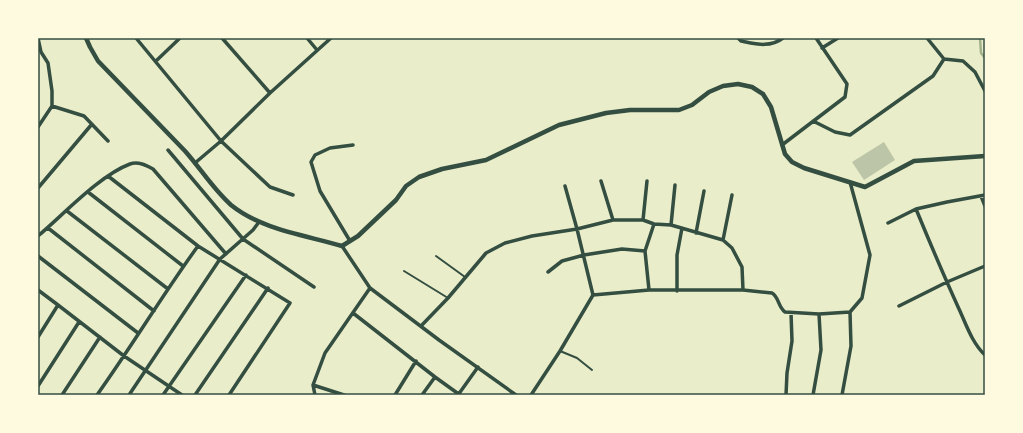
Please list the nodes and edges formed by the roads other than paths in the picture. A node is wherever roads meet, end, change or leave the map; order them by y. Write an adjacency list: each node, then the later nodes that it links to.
1 (38, 38): 15 (street)
2 (86, 38): 30 (street)
3 (136, 38): 17 (street)
4 (180, 38): 17 (street)
5 (222, 38): 19 (street)
6 (307, 38): 14 (street)
7 (331, 38): 14 (street)
8 (738, 38): 9 (street)
9 (783, 38)
10 (816, 38): 13 (street)
11 (838, 38): 13 (street)
12 (927, 38): 16 (street)
13 (822, 48): 21 (street)
14 (317, 50): 19 (street)
15 (39, 52): 20 (street)
16 (944, 59): 18 (street); 21 (street)
17 (156, 61): 25 (street)
18 (985, 91)
19 (270, 93): 25 (street)
20 (52, 106): 22 (street); 23 (street)
21 (813, 121): 27 (street)
22 (92, 124): 24 (street); 37 (street)
23 (38, 128)
24 (108, 141)
25 (222, 141): 30 (street); 40 (street)
26 (353, 145): 59 (street)
27 (782, 145): 34 (street); 59 (street)
28 (168, 150): 57 (street)
29 (985, 156): 34 (street)
30 (196, 163): 48 (street)
31 (108, 176): 39 (street); 60 (street); 63 (street)
32 (601, 180): 46 (street)
33 (647, 181): 47 (street)
34 (850, 182): 88 (street)
35 (675, 185): 51 (street)
36 (565, 186): 54 (street)
37 (38, 188)
38 (704, 191): 55 (street)
39 (88, 192): 45 (street); 68 (street)
40 (293, 195)
41 (732, 195): 58 (street)
42 (983, 196): 43 (street); 44 (street)
43 (985, 206)
44 (916, 209): 49 (street); 74 (street)
45 (67, 211): 52 (street); 78 (street)
46 (613, 220): 47 (street); 54 (street)
47 (643, 220): 50 (street)
48 (259, 222): 57 (street); 61 (street)
49 (888, 223)
50 (654, 224): 51 (street); 62 (street)
51 (671, 225): 53 (street)
52 (48, 228): 56 (street); 87 (street)
53 (682, 228): 55 (street); 82 (street)
54 (577, 229): 64 (street); 73 (street)
55 (696, 233): 58 (street)
56 (38, 236)
57 (243, 239): 63 (street); 75 (street)
58 (723, 240): 81 (street)
59 (350, 241): 61 (street)
60 (198, 246): 67 (street); 68 (street)
61 (342, 246): 77 (street)
62 (645, 251): 64 (street); 80 (street)
63 (226, 254): 67 (street)
64 (584, 255): 71 (street); 83 (street)
65 (38, 256): 94 (street)
66 (436, 256): 73 (lane)
67 (220, 259): 72 (street); 103 (street)
68 (183, 266): 78 (street)
69 (985, 266): 74 (street)
70 (404, 271): 84 (lane)
71 (548, 272)
72 (246, 275): 76 (street); 107 (street)
73 (465, 278): 84 (street)
74 (947, 282): 86 (street); 98 (street)
75 (314, 287)
76 (268, 288): 113 (street); 114 (street)
77 (370, 288): 89 (street); 93 (street)
78 (168, 289): 87 (street)
79 (38, 290): 85 (street)
80 (649, 290): 82 (street); 83 (street)
81 (743, 290): 82 (street); 90 (street)
82 (678, 291)
83 (593, 295): 97 (street)
84 (448, 298): 93 (street)
85 (58, 305): 92 (street); 95 (street)
86 (899, 306)
87 (154, 312): 94 (street)
88 (850, 312): 91 (street); 124 (street)
89 (353, 313): 100 (street); 105 (street)
90 (791, 313): 91 (street); 122 (street)
91 (819, 314): 123 (street)
92 (79, 322): 96 (street); 106 (street)
93 (421, 326): 101 (street)
94 (138, 333): 99 (street)
95 (38, 337)
96 (100, 337): 99 (street); 108 (street)
97 (560, 351): 102 (lane); 121 (street)
98 (985, 355)
99 (124, 356): 103 (street); 109 (street)
100 (416, 361): 104 (street); 117 (street)
101 (478, 367): 119 (street); 120 (street)
102 (592, 370)
103 (146, 372): 107 (street); 110 (street)
104 (434, 377): 118 (street); 119 (street)
105 (313, 385): 115 (street); 116 (street)
106 (38, 386)
107 (169, 386): 111 (street); 112 (street)
108 (62, 395)
109 (97, 395)
110 (129, 395)
111 (163, 395)
112 (182, 395)
113 (194, 395)
114 (229, 395)
115 (315, 395)
116 (344, 395)
117 (395, 395)
118 (422, 395)
119 (459, 395)
120 (516, 395)
121 (531, 395)
122 (786, 395)
123 (813, 395)
124 (842, 395)

